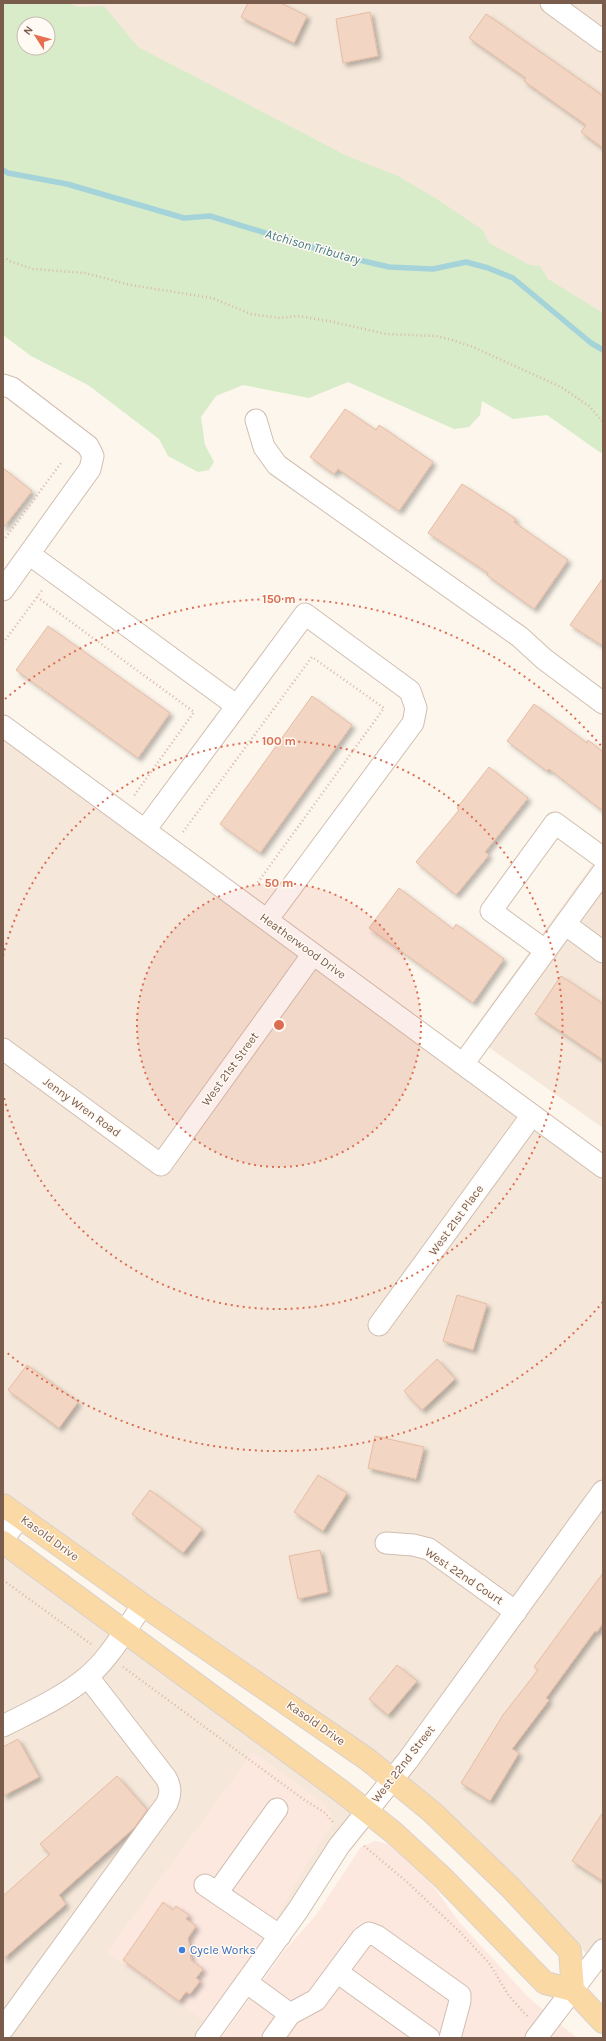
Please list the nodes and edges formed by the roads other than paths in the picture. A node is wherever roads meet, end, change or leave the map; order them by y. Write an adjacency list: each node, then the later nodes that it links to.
1 (551, 3): 2 (street)
2 (603, 41)
3 (3, 385): 5 (street)
4 (256, 420): 7 (street)
5 (29, 554): 6 (street); 8 (street)
6 (3, 590)
7 (603, 702)
8 (237, 706): 10 (street); 13 (street)
9 (3, 726): 10 (street, Heatherwood Drive)
10 (145, 830): 13 (street, Heatherwood Drive)
11 (603, 858): 15 (street)
12 (603, 872): 14 (street)
13 (267, 920): 17 (street, Heatherwood Drive)
14 (565, 924): 15 (street); 16 (street)
15 (546, 951): 19 (street)
16 (603, 952)
17 (313, 954): 19 (street, Heatherwood Drive); 21 (street, West 21st Street)
18 (3, 1049): 21 (street, Jenny Wren Road)
19 (464, 1064): 20 (street, Heatherwood Drive)
20 (532, 1115): 22 (street, Heatherwood Drive); 23 (street, West 21st Place)
21 (160, 1165)
22 (603, 1166)
23 (379, 1326)
24 (603, 1491): 29 (street, West 22nd Street)
25 (11, 1511): 26 (street); 28 (main road, Kasold Drive)
26 (3, 1541): 30 (main road)
27 (386, 1543): 29 (street, West 22nd Court)
28 (143, 1605): 30 (street); 33 (main road, Kasold Drive)
29 (516, 1612): 33 (street, West 22nd Street)
30 (123, 1632): 31 (street); 35 (main road)
31 (88, 1677): 32 (street); 43 (street)
32 (3, 1726)
33 (393, 1780): 35 (street, West 22nd Street); 40 (main road, Kasold Drive)
34 (277, 1809): 36 (street)
35 (366, 1812): 36 (street, West 22nd Street); 40 (main road)
36 (280, 1936): 39 (street, West 22nd Street)
37 (603, 1950): 40 (street)
38 (337, 1972): 41 (street); 46 (street); 47 (street)
39 (246, 1982): 41 (street); 44 (street, West 22nd Street)
40 (573, 1990): 42 (main road); 48 (street)
41 (290, 2014): 45 (street)
42 (603, 2022)
43 (3, 2029)
44 (206, 2038)
45 (273, 2038)
46 (429, 2038)
47 (450, 2038)
48 (536, 2038)

